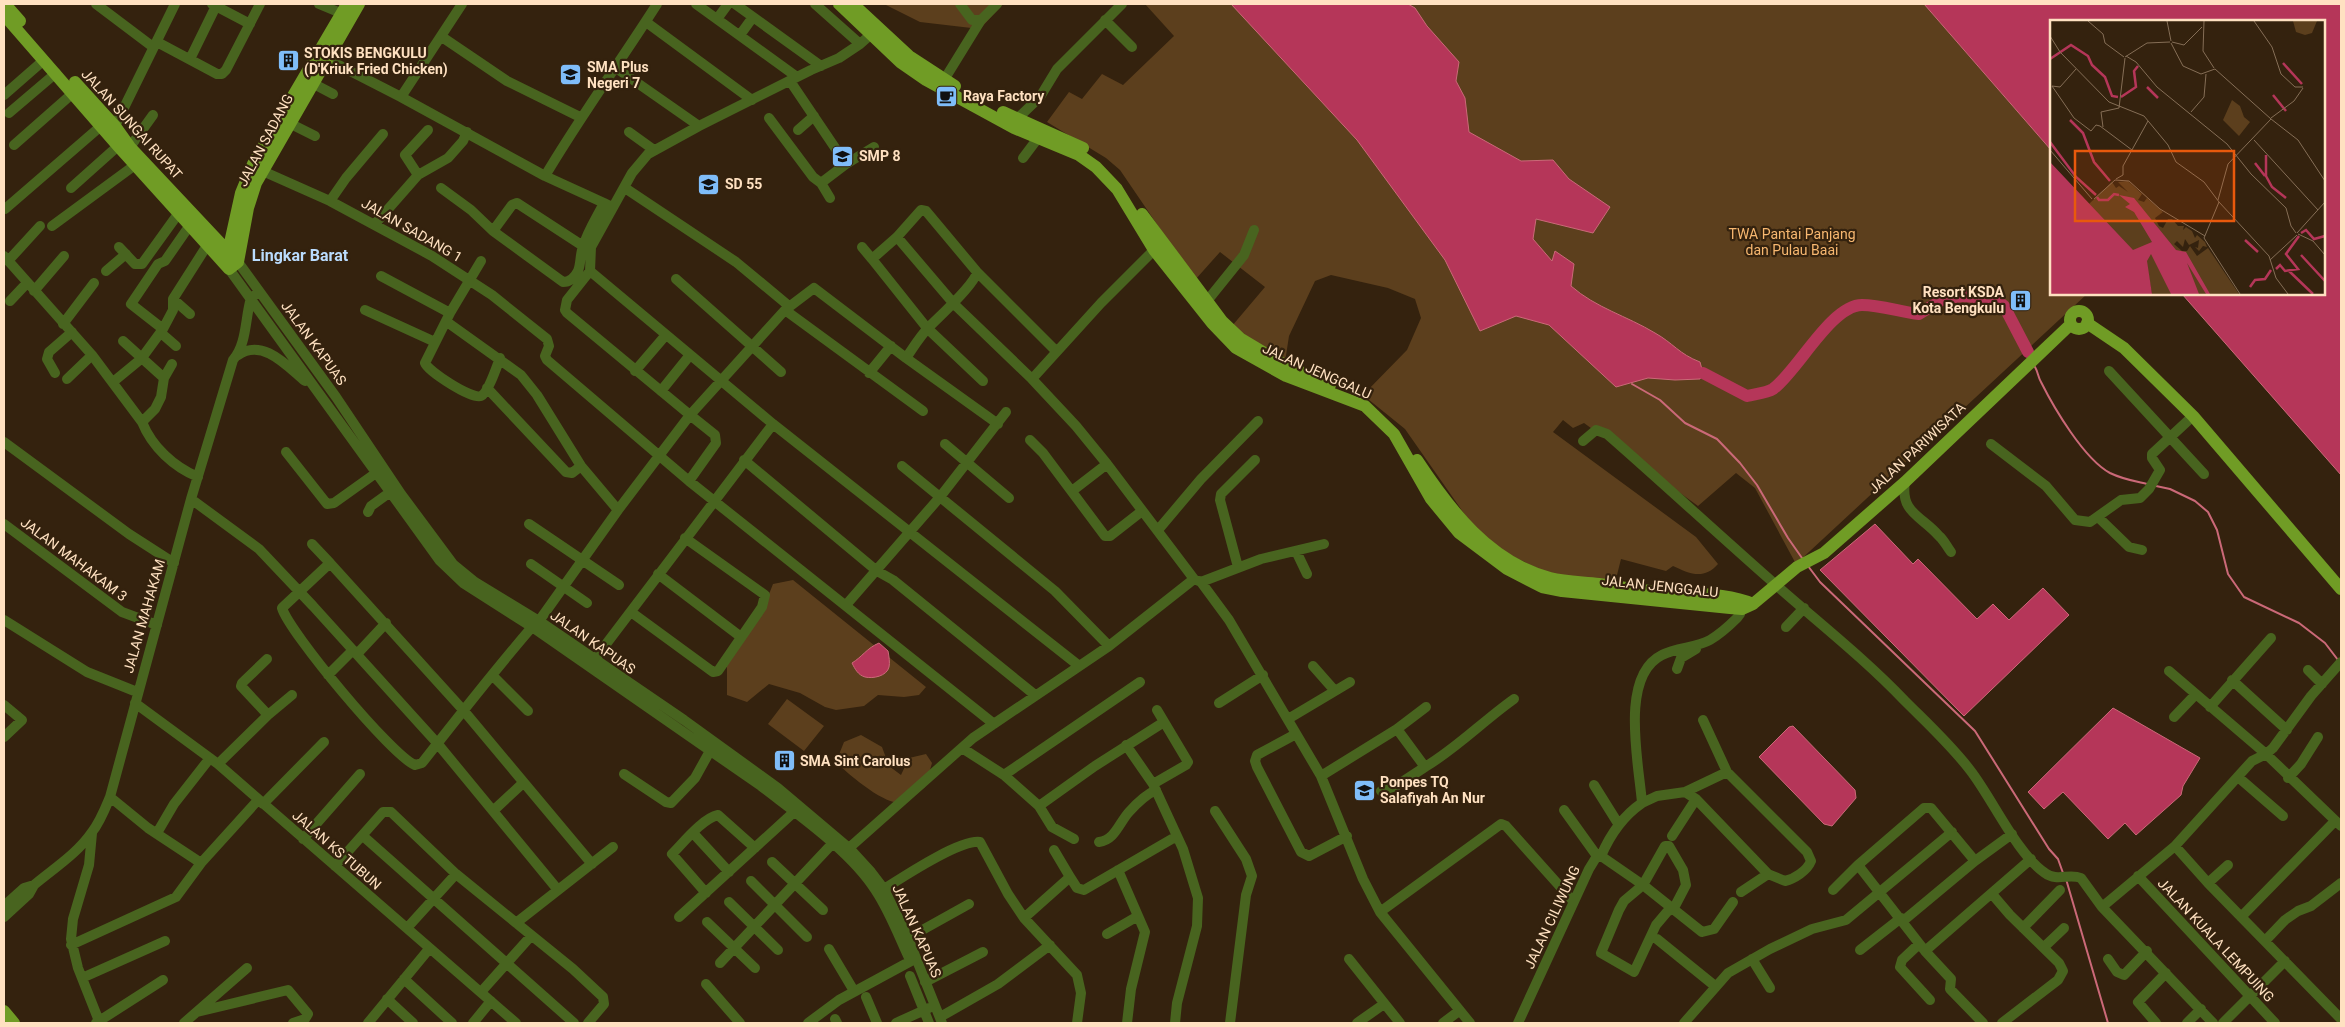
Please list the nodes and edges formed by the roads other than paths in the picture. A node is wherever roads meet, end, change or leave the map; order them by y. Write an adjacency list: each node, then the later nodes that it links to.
1 (96, 4): 28 (street)
2 (175, 4): 28 (street)
3 (215, 4): 24 (street); 32 (street)
4 (260, 4): 24 (street)
5 (319, 4): 17 (street)
6 (359, 4): 31 (main road, JALAN SADANG)
7 (462, 4): 27 (street)
8 (657, 4): 23 (street)
9 (696, 4): 20 (street)
10 (735, 4): 19 (street); 20 (street)
11 (815, 4): 29 (street)
12 (839, 4): 25 (main road, JALAN JENGGALU)
13 (853, 4): 25 (main road, JALAN JENGGALU)
14 (960, 4): 21 (street)
15 (997, 4): 21 (street)
16 (1122, 4): 22 (street)
17 (345, 9): 31 (main road)
18 (5, 10): 33 (main road, JALAN SUNGAI RUPAT); 53 (main road, JALAN SUNGAI RUPAT)
19 (753, 17): 26 (street); 34 (street)
20 (717, 19): 26 (street)
21 (981, 20): 38 (street)
22 (1104, 20): 30 (street); 50 (street)
23 (646, 22): 35 (street); 44 (street)
24 (250, 24): 32 (street)
25 (874, 32): 29 (street); 38 (main road, JALAN JENGGALU); 60 (main road, JALAN JENGGALU)
26 (740, 35): 37 (street)
27 (442, 37): 43 (street); 48 (street)
28 (155, 44): 32 (street); 53 (street)
29 (860, 44): 34 (street)
30 (1132, 47)
31 (322, 57): 39 (main road, JALAN SADANG); 43 (street); 68 (main road)
32 (190, 59)
33 (44, 60): 36 (main road, JALAN SUNGAI RUPAT); 42 (street)
34 (821, 66): 37 (street)
35 (616, 68): 48 (street); 52 (street)
36 (56, 73): 40 (main road, JALAN SUNGAI RUPAT); 45 (street)
37 (794, 79): 44 (street); 47 (street)
38 (944, 80): 50 (main road, JALAN JENGGALU)
39 (312, 83): 41 (street); 51 (main road, JALAN SADANG)
40 (73, 93): 53 (main road, JALAN SUNGAI RUPAT); 61 (street)
41 (333, 94)
42 (4, 95)
43 (402, 97): 56 (street)
44 (752, 100): 52 (street)
45 (9, 113)
46 (153, 115): 62 (street)
47 (814, 116): 55 (street); 66 (street)
48 (580, 117): 70 (street)
49 (769, 118): 71 (street)
50 (1017, 119): 77 (main road, JALAN JENGGALU)
51 (290, 124): 59 (street); 68 (main road, JALAN SADANG)
52 (699, 126): 64 (street)
53 (108, 128): 62 (main road, JALAN SUNGAI RUPAT); 79 (street)
54 (428, 130): 69 (street)
55 (798, 130)
56 (467, 132): 69 (street); 70 (street)
57 (629, 132): 64 (street)
58 (383, 134): 76 (street)
59 (315, 136)
60 (1038, 138): 65 (street); 77 (main road, JALAN JENGGALU)
61 (14, 145)
62 (124, 147): 67 (main road, JALAN SUNGAI RUPAT); 72 (street); 92 (main road, JALAN SUNGAI RUPAT)
63 (874, 147): 66 (street)
64 (654, 150): 74 (street)
65 (1023, 158)
66 (846, 164): 71 (street)
67 (135, 165): 80 (main road, JALAN SUNGAI RUPAT); 84 (street)
68 (258, 169): 76 (street, JALAN SADANG 1); 92 (main road); 97 (main road, JALAN SADANG)
69 (418, 175): 81 (street)
70 (545, 176): 78 (street)
71 (821, 183): 75 (street)
72 (71, 188)
73 (442, 188): 86 (street)
74 (626, 188): 78 (street); 111 (street)
75 (830, 198)
76 (330, 201): 81 (street, JALAN SADANG 1)
77 (1131, 204): 91 (main road, JALAN JENGGALU); 109 (main road, JALAN JENGGALU)
78 (609, 206): 89 (street); 99 (street)
79 (4, 209)
80 (178, 214): 82 (main road, JALAN SUNGAI RUPAT); 98 (street)
81 (375, 224): 102 (street, JALAN SADANG 1)
82 (190, 225): 88 (main road, JALAN SUNGAI RUPAT); 117 (street)
83 (40, 226): 94 (street)
84 (52, 226)
85 (1254, 230): 109 (street)
86 (493, 231): 89 (street); 89 (street)
87 (897, 237): 95 (street); 100 (street); 110 (street)
88 (208, 244): 92 (main road, JALAN SUNGAI RUPAT); 107 (street)
89 (583, 246)
90 (862, 247): 95 (street)
91 (1154, 250): 125 (street); 147 (main road, JALAN JENGGALU)
92 (224, 255): 97 (main road, JALAN SUNGAI RUPAT)
93 (64, 256): 105 (street)
94 (6, 258): 105 (street)
95 (872, 259): 116 (street)
96 (481, 260): 102 (street)
97 (234, 266): 106 (street, JALAN KAPUAS)
98 (106, 271)
99 (590, 271): 119 (street); 133 (street)
100 (977, 272): 110 (street); 125 (street)
101 (381, 276): 114 (street)
102 (469, 279): 114 (street, JALAN SADANG 1); 164 (street)
103 (676, 279): 123 (street)
104 (94, 283): 115 (street)
105 (30, 287): 108 (street); 115 (street)
106 (255, 295): 128 (street, JALAN MAHAKAM); 145 (street, JALAN KAPUAS); 157 (street, JALAN KAPUAS)
107 (174, 298): 113 (street); 117 (street)
108 (10, 301)
109 (1207, 301): 147 (main road, JALAN JENGGALU)
110 (954, 304): 116 (street); 143 (street)
111 (787, 308): 123 (street); 124 (street); 137 (street)
112 (365, 310): 121 (street)
113 (190, 314)
114 (449, 317): 121 (street, JALAN SADANG 1); 129 (street)
115 (63, 324): 118 (street)
116 (928, 328): 130 (street); 141 (street)
117 (162, 331): 122 (street); 131 (street)
118 (72, 332): 126 (street); 135 (street)
119 (666, 336): 127 (street); 133 (street)
120 (123, 341): 131 (street)
121 (435, 342): 144 (street, JALAN SADANG 1)
122 (176, 346)
123 (751, 346): 136 (street); 140 (street)
124 (891, 346): 130 (street); 137 (street)
125 (1056, 351): 143 (street)
126 (92, 355): 139 (street); 142 (street)
127 (690, 355): 140 (street); 146 (street)
128 (235, 357): 145 (street); 173 (street, JALAN MAHAKAM)
129 (500, 358): 144 (street); 169 (street)
130 (906, 358): 155 (street)
131 (141, 359): 138 (street); 142 (street)
132 (172, 364): 138 (street)
133 (636, 371): 146 (street)
134 (2109, 371): 156 (street)
135 (55, 372)
136 (781, 372)
137 (869, 373): 148 (street)
138 (164, 378): 152 (street)
139 (67, 379)
140 (721, 380): 150 (street); 154 (street)
141 (983, 380)
142 (113, 382): 152 (street)
143 (1034, 383): 168 (street)
144 (487, 388): 169 (street)
145 (316, 389): 157 (street, JALAN KAPUAS)
146 (660, 391): 150 (street)
147 (1366, 405): 211 (main road, JALAN JENGGALU)
148 (923, 411)
149 (1006, 412): 155 (street)
150 (690, 415): 164 (street); 174 (street)
151 (2192, 416): 156 (street); 175 (main road, JALAN PARIWISATA); 208 (main road, JALAN PARIWISATA)
152 (142, 422): 173 (street)
153 (1258, 422): 188 (street)
154 (773, 424): 165 (street); 189 (street)
155 (998, 424): 167 (street)
156 (2170, 437): 172 (street); 185 (street)
157 (359, 440): 171 (street, JALAN KAPUAS); 217 (street, JALAN KAPUAS)
158 (1030, 440): 176 (street)
159 (1583, 441): 207 (street)
160 (4, 442): 197 (street)
161 (945, 444): 167 (street)
162 (1991, 444): 185 (street)
163 (286, 452): 171 (street)
164 (658, 456): 174 (street); 182 (street)
165 (744, 460): 181 (street); 201 (street)
166 (1256, 460): 200 (street)
167 (968, 463): 178 (street); 179 (street)
168 (1107, 464): 176 (street); 183 (street)
169 (581, 466): 182 (street)
170 (902, 466): 178 (street)
171 (376, 472): 177 (street, JALAN KAPUAS)
172 (2204, 474)
173 (198, 477): 180 (street, JALAN MAHAKAM)
174 (689, 481): 181 (street)
175 (1905, 482): 195 (street); 207 (main road, JALAN PARIWISATA)
176 (1072, 491): 183 (street)
177 (389, 493): 184 (street); 217 (street, JALAN KAPUAS)
178 (940, 497): 189 (street); 223 (street)
179 (1009, 498)
180 (191, 500): 197 (street, JALAN MAHAKAM); 209 (street)
181 (714, 501): 190 (street); 212 (street)
182 (618, 510): 196 (street)
183 (1142, 511): 188 (street)
184 (368, 512)
185 (2099, 518): 193 (street)
186 (4, 524): 218 (street, JALAN MAHAKAM 3)
187 (529, 524): 196 (street)
188 (1158, 530): 204 (street)
189 (909, 533): 201 (street); 227 (street)
190 (685, 538): 202 (street); 220 (street)
191 (312, 544): 198 (street)
192 (1324, 544): 194 (street)
193 (2142, 550)
194 (1296, 551): 200 (street); 203 (street)
195 (1951, 552)
196 (583, 561): 205 (street); 206 (street)
197 (174, 563): 218 (street, JALAN MAHAKAM)
198 (330, 563): 209 (street); 216 (street)
199 (531, 564): 206 (street)
200 (1238, 567): 204 (street)
201 (877, 571): 212 (street); 243 (street)
202 (658, 574): 214 (street); 220 (street)
203 (1308, 574)
204 (1198, 581): 223 (street); 235 (street)
205 (619, 585)
206 (565, 586): 210 (street); 217 (street)
207 (1777, 586): 211 (main road); 213 (street)
208 (2341, 589)
209 (299, 592): 224 (street); 233 (street)
210 (587, 603)
211 (1746, 604): 222 (street)
212 (846, 605): 259 (street)
213 (1804, 608): 219 (street); 301 (street)
214 (631, 612): 220 (street); 226 (street)
215 (4, 620): 244 (street, JALAN KS TUBUN)
216 (386, 623): 224 (street); 251 (street)
217 (536, 624): 226 (street, JALAN KAPUAS); 234 (street); 257 (street, JALAN KAPUAS)
218 (157, 625): 244 (street, JALAN MAHAKAM)
219 (1786, 627)
220 (741, 637)
221 (2271, 638): 236 (street)
222 (1709, 640): 230 (street); 288 (street)
223 (1109, 646): 227 (street)
224 (355, 652): 233 (street); 266 (street)
225 (267, 659): 253 (street)
226 (594, 660): 257 (street, JALAN KAPUAS)
227 (1078, 665): 243 (street)
228 (1313, 666): 240 (street)
229 (2338, 666): 239 (street)
230 (1677, 669)
231 (2308, 670): 239 (street)
232 (2169, 671): 241 (street)
233 (328, 675): 266 (street)
234 (492, 675): 251 (street); 252 (street)
235 (1263, 675): 246 (street); 255 (street)
236 (2232, 680): 249 (street); 261 (street)
237 (1140, 682): 276 (street)
238 (1350, 682): 240 (street)
239 (2322, 684): 261 (street)
240 (1335, 691): 255 (street)
241 (2196, 694): 249 (street); 254 (street)
242 (292, 695): 253 (street)
243 (1035, 695): 259 (street)
244 (136, 698): 271 (street, JALAN KS TUBUN); 285 (street, JALAN MAHAKAM)
245 (1514, 699): 272 (street)
246 (1219, 703)
247 (4, 705): 263 (street)
248 (1426, 706): 260 (street)
249 (2210, 707): 270 (street)
250 (1158, 710): 258 (street)
251 (464, 711): 266 (street); 280 (street)
252 (528, 711)
253 (268, 716): 271 (street)
254 (2174, 717)
255 (1288, 719): 262 (street)
256 (1703, 720): 273 (street)
257 (676, 721): 269 (street, JALAN KAPUAS); 313 (street, JALAN KAPUAS)
258 (1164, 722): 267 (street); 282 (street)
259 (994, 724): 268 (street)
260 (1397, 729): 272 (street); 277 (street)
261 (2287, 730): 270 (street)
262 (1296, 734): 277 (street); 304 (street)
263 (4, 737)
264 (2318, 737): 279 (street)
265 (324, 742): 287 (street)
266 (437, 743): 290 (street)
267 (1126, 745): 282 (street); 289 (street)
268 (962, 748): 276 (street); 313 (street)
269 (710, 751): 275 (street); 293 (street, JALAN KAPUAS)
270 (2266, 754): 278 (street); 279 (street)
271 (214, 761): 287 (street, JALAN KS TUBUN); 300 (street)
272 (1425, 767): 283 (street)
273 (1727, 772): 284 (street); 327 (street)
274 (360, 774): 306 (street)
275 (624, 774)
276 (1004, 776): 289 (street)
277 (1321, 776): 304 (street)
278 (2238, 777): 294 (street); 310 (street)
279 (2288, 778): 295 (street)
280 (523, 783): 290 (street); 320 (street)
281 (1594, 785): 296 (street)
282 (1154, 787): 303 (street); 308 (street)
283 (1380, 791)
284 (1685, 792): 286 (street); 288 (street)
285 (110, 797): 298 (street, JALAN MAHAKAM); 300 (street)
286 (1696, 799): 305 (street); 327 (street)
287 (260, 802): 306 (street, JALAN KS TUBUN); 319 (street)
288 (1642, 802): 296 (street, JALAN CILIWUNG)
289 (1039, 806): 307 (street)
290 (494, 810): 337 (street)
291 (1564, 810): 315 (street)
292 (1215, 811): 438 (street)
293 (794, 812): 309 (street, JALAN KAPUAS); 312 (street)
294 (2283, 816)
295 (2338, 824): 358 (street)
296 (1619, 825): 315 (street, JALAN CILIWUNG)
297 (1952, 832): 317 (street); 322 (street); 342 (street)
298 (92, 833): 335 (street, JALAN MAHAKAM); 374 (street)
299 (693, 833): 312 (street); 325 (street); 341 (street)
300 (157, 834): 319 (street)
301 (2012, 834): 316 (street); 317 (street)
302 (363, 836): 321 (street); 326 (street); 344 (street)
303 (1177, 836): 324 (street); 437 (street)
304 (1347, 836): 354 (street)
305 (1672, 836)
306 (303, 839): 321 (street, JALAN KS TUBUN)
307 (1074, 839)
308 (1099, 842)
309 (832, 844): 333 (street); 388 (street, JALAN KAPUAS)
310 (2175, 846): 328 (street); 332 (street)
311 (613, 847): 320 (street)
312 (755, 848): 325 (street)
313 (849, 848): 336 (street, JALAN KAPUAS)
314 (1054, 850): 329 (street)
315 (1599, 856): 334 (street); 345 (street, JALAN CILIWUNG)
316 (2031, 859): 343 (street); 351 (street)
317 (1975, 861): 360 (street)
318 (772, 862): 333 (street)
319 (201, 863): 374 (street)
320 (592, 864): 337 (street)
321 (335, 866): 364 (street, JALAN KS TUBUN)
322 (1858, 866): 338 (street); 342 (street)
323 (2228, 866): 332 (street)
324 (1118, 870): 329 (street); 356 (street)
325 (728, 872): 341 (street)
326 (456, 874): 344 (street); 362 (street)
327 (1768, 874): 340 (street)
328 (2138, 876): 351 (street); 405 (street, JALAN KUALA LEMPUING)
329 (1070, 877): 359 (street)
330 (751, 881): 349 (street)
331 (2341, 882): 373 (street)
332 (2208, 883): 358 (street)
333 (795, 885): 349 (street); 353 (street)
334 (1643, 885): 352 (street); 352 (street); 352 (street)
335 (34, 886): 350 (street); 357 (street, JALAN MAHAKAM)
336 (884, 889): 359 (street); 370 (street, JALAN KAPUAS)
337 (558, 890): 362 (street)
338 (1833, 890)
339 (2060, 890): 365 (street)
340 (1741, 892)
341 (706, 893): 355 (street)
342 (1881, 893): 360 (street); 386 (street)
343 (1992, 894): 365 (street); 377 (street)
344 (435, 899): 364 (street); 391 (street)
345 (1573, 901): 354 (street); 443 (street, JALAN CILIWUNG)
346 (729, 902): 363 (street)
347 (1732, 902): 352 (street)
348 (969, 904): 370 (street)
349 (775, 905): 363 (street); 369 (street)
350 (4, 906)
351 (2102, 907): 383 (street)
352 (1674, 908)
353 (823, 910)
354 (1380, 912): 414 (street)
355 (679, 916)
356 (1138, 916): 367 (street); 436 (street)
357 (4, 917)
358 (2241, 917): 373 (street)
359 (1024, 918): 375 (street)
360 (1902, 919): 377 (street); 382 (street)
361 (707, 922): 379 (street)
362 (516, 923): 368 (street)
363 (754, 927): 379 (street); 381 (street)
364 (407, 928): 378 (street, JALAN KS TUBUN)
365 (2023, 928): 376 (street)
366 (2064, 928): 376 (street)
367 (1107, 934)
368 (531, 936): 391 (street); 429 (street)
369 (807, 937)
370 (908, 938): 399 (street, JALAN KAPUAS)
371 (1657, 939): 401 (street)
372 (165, 941): 396 (street)
373 (2265, 941): 389 (street)
374 (71, 945): 396 (street)
375 (1050, 945): 417 (street); 435 (street)
376 (2044, 947): 445 (street)
377 (1922, 948): 408 (street); 444 (street)
378 (429, 949): 397 (street); 404 (street, JALAN KS TUBUN)
379 (734, 949): 390 (street); 393 (street)
380 (829, 949): 403 (street)
381 (778, 950)
382 (1860, 950)
383 (2147, 951): 387 (street); 394 (street)
384 (982, 952): 399 (street)
385 (1349, 959): 410 (street)
386 (1752, 959): 401 (street); 402 (street)
387 (2108, 959)
388 (911, 961): 403 (street); 411 (street, JALAN KAPUAS)
389 (2285, 961): 405 (street); 416 (street)
390 (720, 963)
391 (506, 965): 404 (street); 428 (street)
392 (247, 968): 415 (street)
393 (755, 968)
394 (2166, 973): 412 (street); 446 (street)
395 (910, 976): 411 (street)
396 (82, 978): 418 (street)
397 (404, 979): 407 (street); 425 (street)
398 (163, 980): 418 (street)
399 (926, 982): 417 (street, JALAN KAPUAS)
400 (706, 984): 430 (street)
401 (1715, 986): 420 (street)
402 (1770, 988)
403 (854, 991): 431 (street)
404 (481, 992): 409 (street, JALAN KS TUBUN)
405 (2249, 996): 449 (street); 450 (street, JALAN KUALA LEMPUING)
406 (866, 997): 432 (street)
407 (387, 1000): 419 (street); 424 (street)
408 (1930, 1000)
409 (491, 1001): 426 (street); 427 (street, JALAN KS TUBUN)
410 (1384, 1004): 439 (street); 440 (street)
411 (927, 1009): 417 (street, JALAN KAPUAS); 433 (street); 434 (street)
412 (2201, 1009): 447 (street); 448 (street)
413 (4, 1011): 421 (main road)
414 (1459, 1011): 441 (street); 442 (street)
415 (197, 1012): 422 (street); 423 (street)
416 (2341, 1019)
417 (939, 1021)
418 (98, 1022)
419 (371, 1022)
420 (1688, 1022)
421 (14, 1023)
422 (184, 1023)
423 (293, 1023)
424 (413, 1023)
425 (452, 1023)
426 (473, 1023)
427 (516, 1023)
428 (574, 1023)
429 (588, 1023)
430 (740, 1023)
431 (808, 1023)
432 (878, 1023)
433 (896, 1023)
434 (929, 1023)
435 (1077, 1023)
436 (1127, 1023)
437 (1175, 1023)
438 (1230, 1023)
439 (1357, 1023)
440 (1400, 1023)
441 (1443, 1023)
442 (1470, 1023)
443 (1518, 1023)
444 (1983, 1023)
445 (2002, 1023)
446 (2156, 1023)
447 (2186, 1023)
448 (2213, 1023)
449 (2223, 1023)
450 (2275, 1023)

